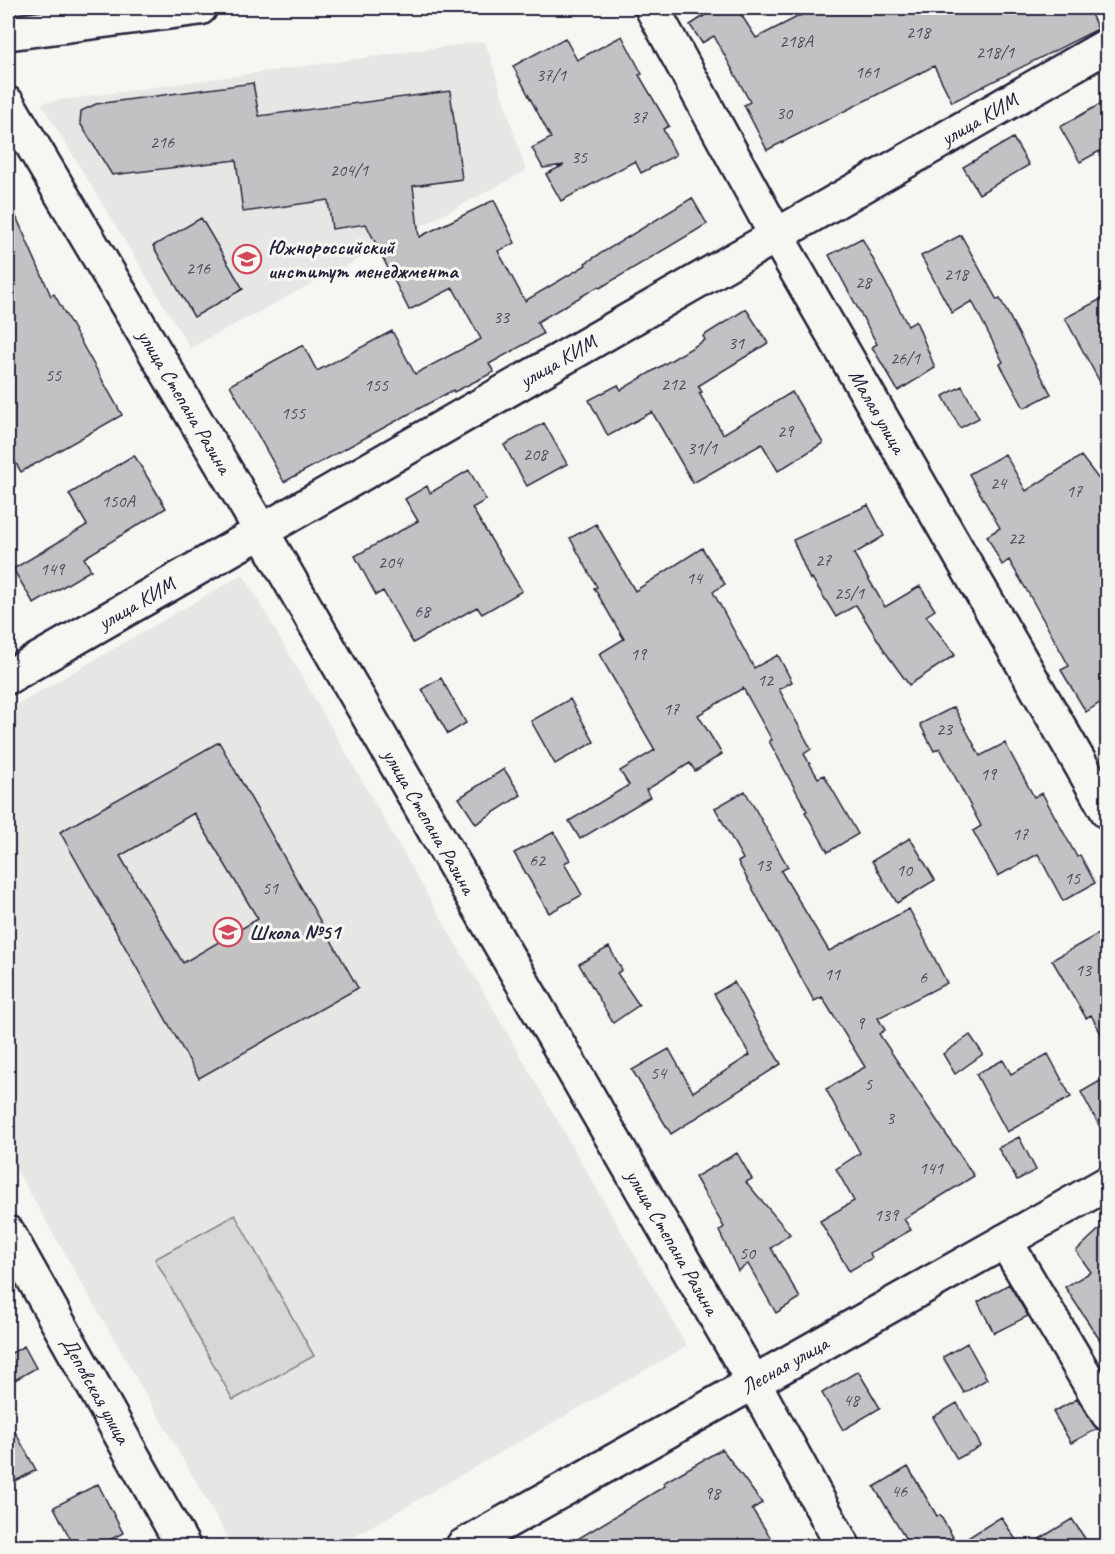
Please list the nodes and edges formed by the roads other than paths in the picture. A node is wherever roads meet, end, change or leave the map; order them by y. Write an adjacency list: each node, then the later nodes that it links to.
1 (200, 8): 3 (street)
2 (652, 8): 6 (street, Малая улица)
3 (8, 33)
4 (1107, 45): 6 (street, улица КИМ)
5 (8, 104): 7 (street, улица Степана Разина)
6 (776, 235): 7 (street, улица КИМ); 9 (street, Малая улица)
7 (262, 532): 8 (street, улица КИМ); 13 (street, улица Степана Разина)
8 (8, 677)
9 (1107, 812)
10 (1107, 1183): 12 (street, Лесная улица)
11 (8, 1233): 15 (street, Деповская улица)
12 (1005, 1241): 13 (street, Лесная улица); 14 (street)
13 (754, 1383): 16 (street, Лесная улица); 17 (street, улица Степана Разина)
14 (1107, 1414)
15 (183, 1546)
16 (463, 1546)
17 (843, 1546)

